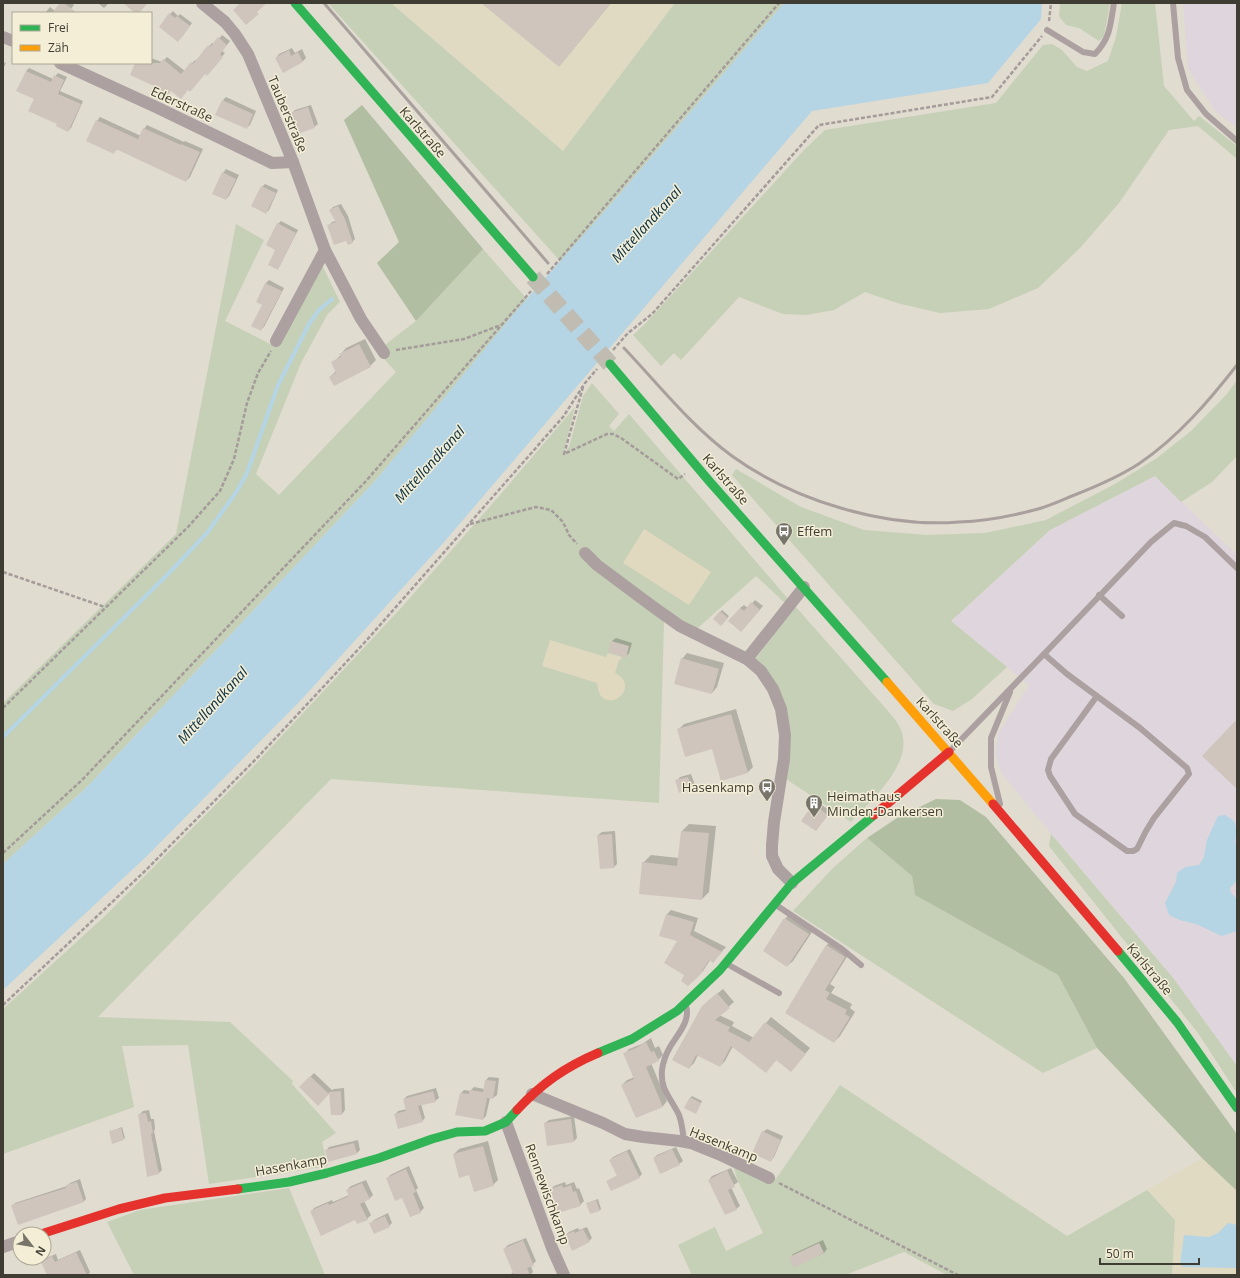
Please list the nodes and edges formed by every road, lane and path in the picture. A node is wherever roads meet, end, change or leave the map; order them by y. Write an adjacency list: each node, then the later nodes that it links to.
1 (202, 3): 10 (street, Tauberstraße)
2 (295, 3): 12 (street, Karlstraße)
3 (779, 3): 12 (path)
4 (1051, 3): 7 (path)
5 (1114, 3): 7 (lane)
6 (1173, 3): 9 (lane)
7 (1047, 30): 17 (path)
8 (62, 64): 10 (street, Ederstraße)
9 (1237, 142)
10 (293, 162): 11 (street, Tauberstraße)
11 (325, 250): 15 (street); 16 (street, Tauberstraße)
12 (538, 278)
13 (532, 290): 14 (path)
14 (502, 325): 16 (path); 36 (path)
15 (276, 341): 27 (path)
16 (384, 352)
17 (609, 360): 25 (street, Karlstraße)
18 (599, 366): 19 (path)
19 (584, 383): 20 (path); 21 (path)
20 (684, 475)
21 (469, 525): 22 (path); 43 (path)
22 (585, 553): 30 (street)
23 (1237, 568): 26 (lane)
24 (3, 572): 27 (path)
25 (804, 587): 30 (street); 34 (street, Karlstraße)
26 (1099, 595): 28 (lane); 29 (lane)
27 (105, 608): 33 (path)
28 (1122, 616)
29 (1044, 654): 31 (lane); 32 (lane)
30 (747, 659): 37 (street)
31 (1012, 688): 34 (lane); 35 (lane)
32 (1097, 696): 32 (lane)
33 (3, 708)
34 (949, 752): 35 (street, Karlstraße); 37 (street, Hasenkamp)
35 (1002, 813): 45 (street, Karlstraße)
36 (3, 853)
37 (792, 883): 38 (street, Hasenkamp)
38 (775, 904): 39 (street, Hasenkamp); 40 (lane)
39 (725, 964): 41 (lane); 42 (street, Hasenkamp)
40 (861, 965)
41 (779, 993)
42 (686, 1002): 44 (street, Hasenkamp); 47 (lane)
43 (3, 1005)
44 (532, 1094): 46 (street, Hasenkamp); 47 (street, Hasenkamp)
45 (1237, 1108)
46 (506, 1122): 49 (street, Hasenkamp); 50 (street, Rennewischkamp)
47 (684, 1142): 48 (street, Hasenkamp)
48 (769, 1178): 51 (path)
49 (52, 1230)
50 (564, 1275)
51 (958, 1275)

